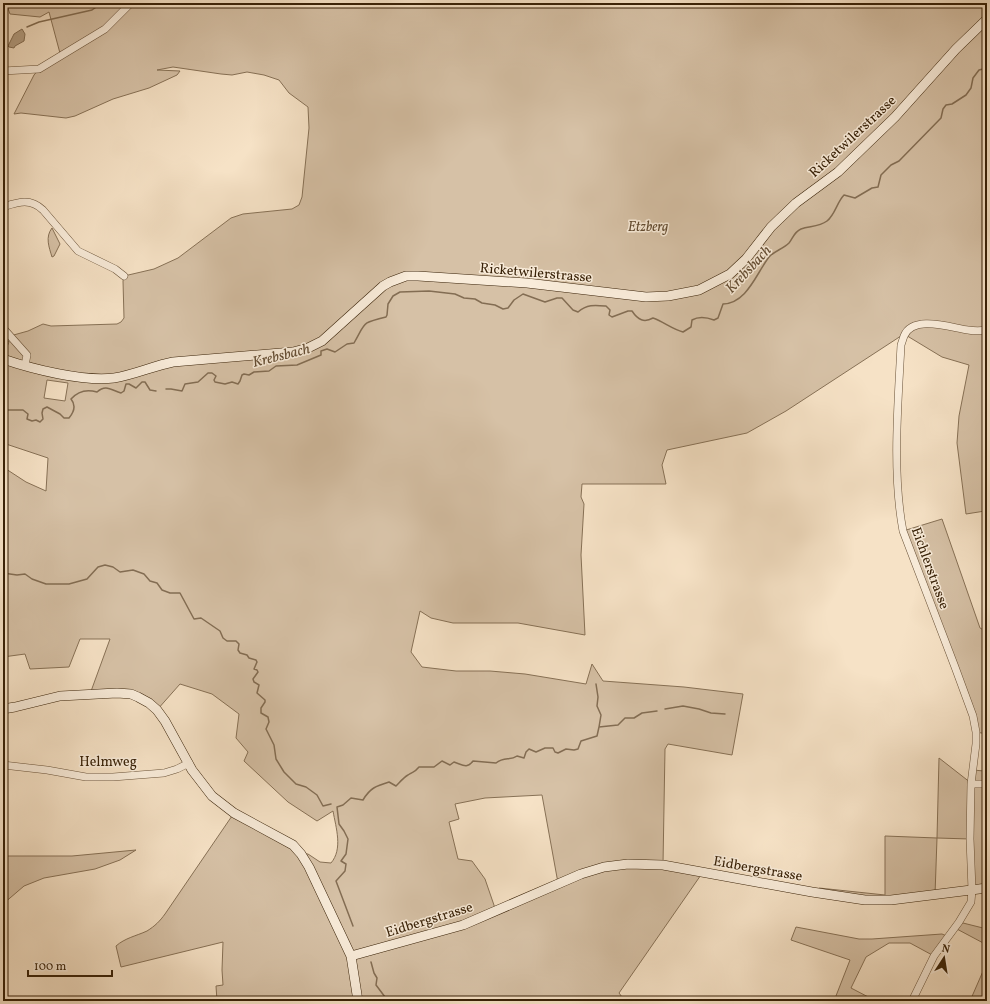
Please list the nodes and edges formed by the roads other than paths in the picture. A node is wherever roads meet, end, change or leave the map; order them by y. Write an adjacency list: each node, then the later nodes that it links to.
1 (131, 3): 3 (street)
2 (987, 19): 9 (street, Ricketwilerstrasse)
3 (3, 71)
4 (3, 207): 5 (street)
5 (124, 276)
6 (3, 328): 9 (street)
7 (987, 330): 13 (street, Eichlerstrasse)
8 (3, 359): 9 (street, Ricketwilerstrasse)
9 (25, 365)
10 (3, 709): 11 (street)
11 (188, 763): 12 (street, Helmweg); 17 (street)
12 (3, 765)
13 (971, 784): 14 (street); 16 (street, Eichlerstrasse)
14 (987, 784)
15 (987, 888): 16 (street, Eidbergstrasse)
16 (972, 890): 17 (street, Eidbergstrasse); 19 (street, Eichlerstrasse)
17 (351, 956): 18 (street)
18 (358, 1001)
19 (912, 1001)

